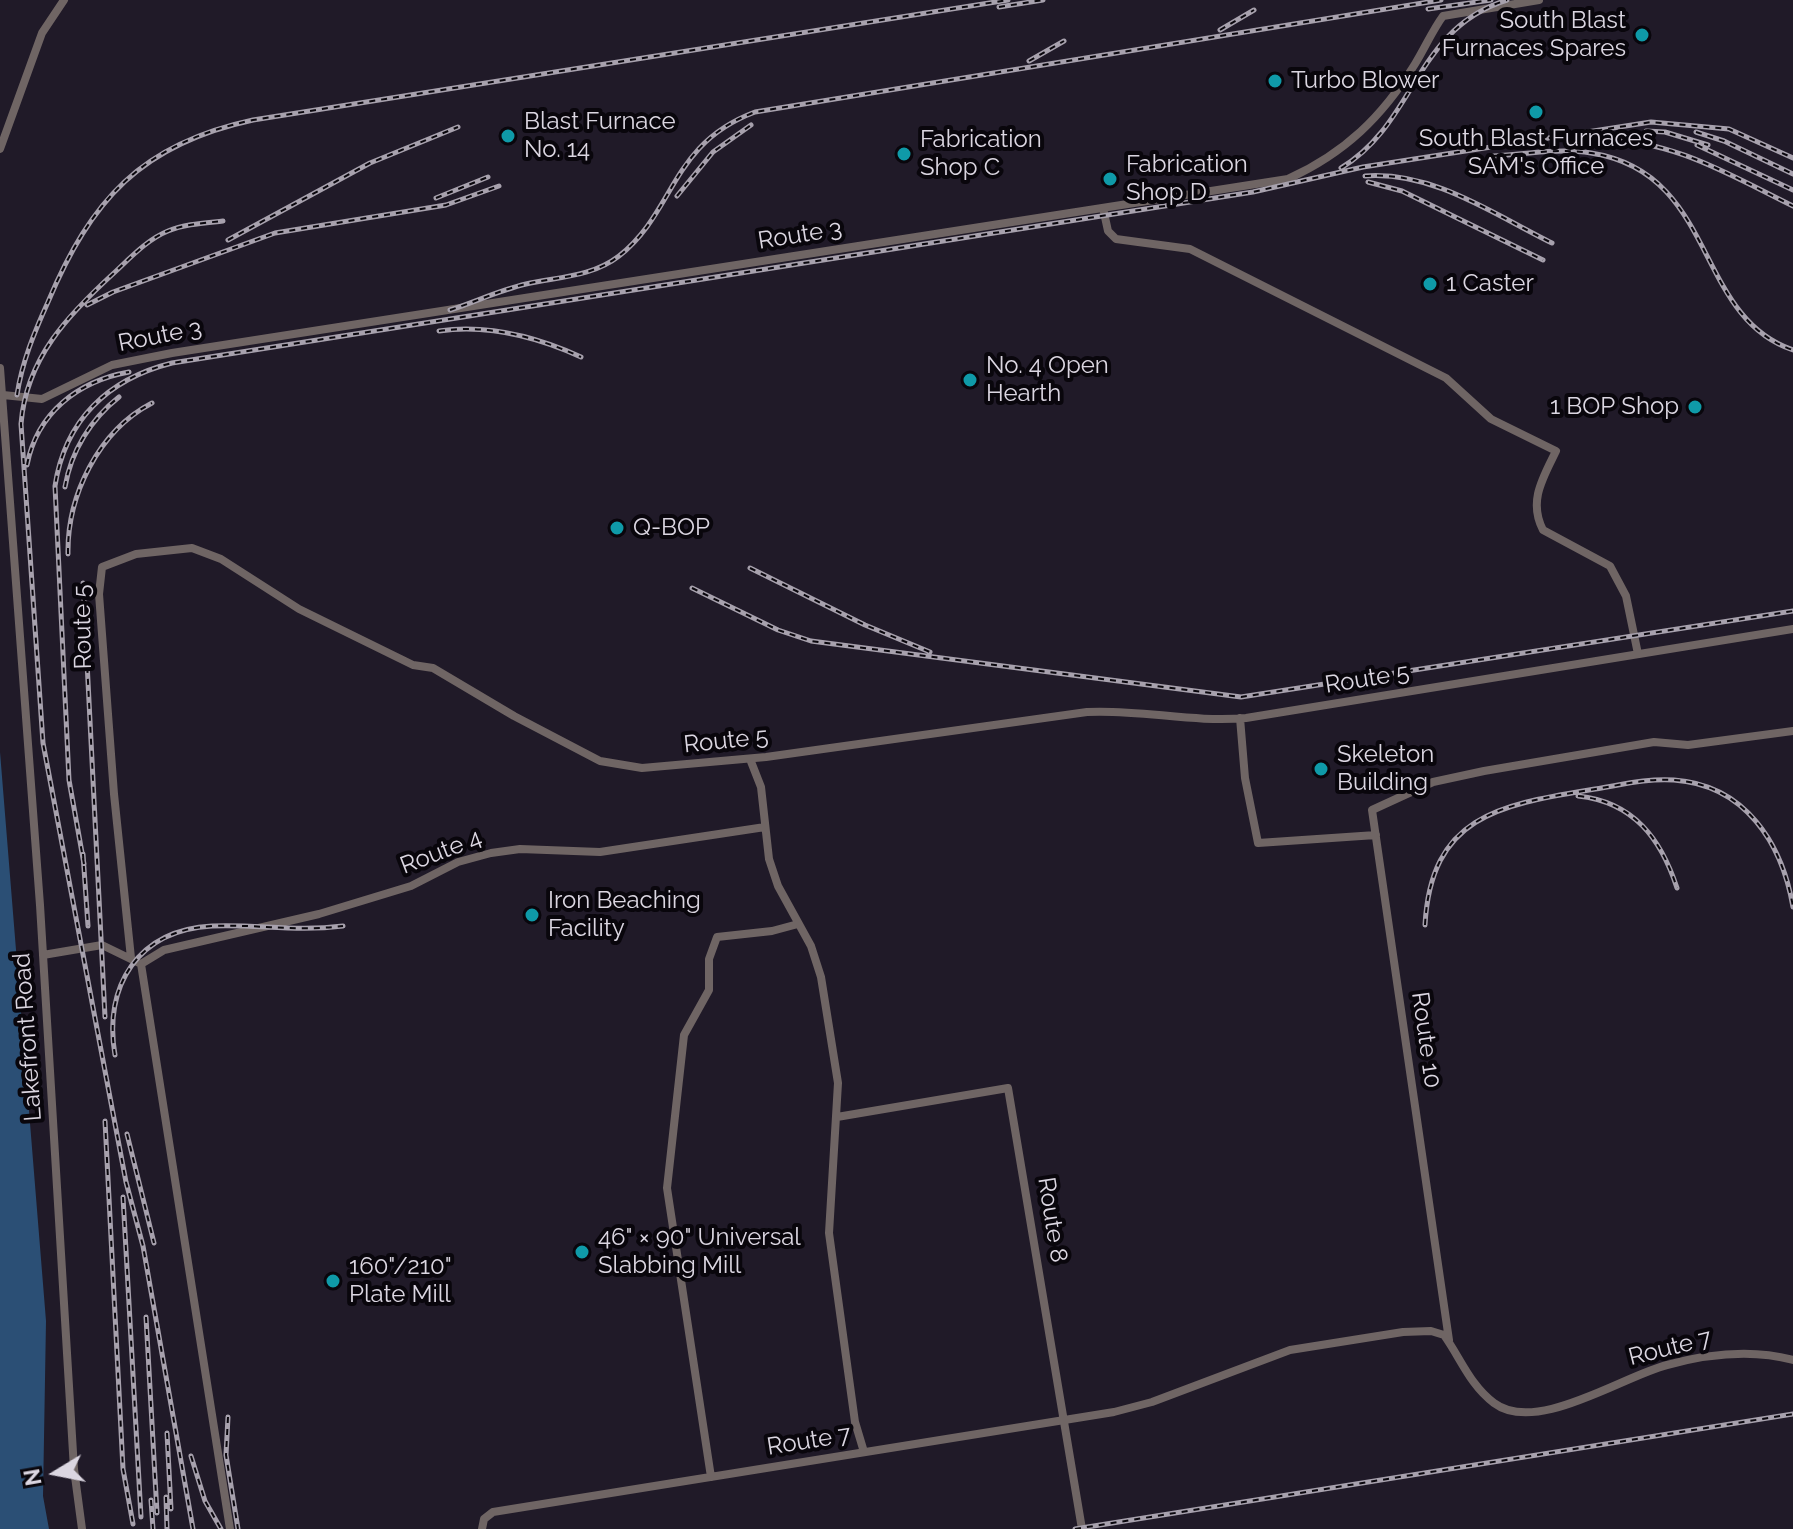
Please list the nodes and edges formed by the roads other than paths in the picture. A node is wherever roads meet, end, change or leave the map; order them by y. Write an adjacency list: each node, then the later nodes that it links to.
1 (64, 0): 3 (street)
2 (1539, 0): 4 (street, Route 3)
3 (0, 149)
4 (1103, 208): 6 (street, Route 3); 8 (street)
5 (0, 368): 6 (street, Lakefront Road)
6 (3, 398): 15 (street, Lakefront Road)
7 (1793, 629): 8 (street, Route 5)
8 (1638, 654): 9 (street, Route 5)
9 (1240, 718): 11 (street, Route 5); 13 (street)
10 (1793, 731): 13 (street, Route 10)
11 (750, 759): 12 (street); 16 (street, Route 5)
12 (765, 827): 14 (street); 17 (street, Route 4)
13 (1376, 835): 19 (street, Route 10)
14 (798, 924): 18 (street); 23 (street)
15 (43, 955): 16 (street); 24 (street, Lakefront Road)
16 (131, 958): 17 (street)
17 (141, 964): 25 (street)
18 (837, 1117): 21 (street, Route 8); 22 (street)
19 (1449, 1342): 20 (street, Route 7); 21 (street, Route 7)
20 (1793, 1360)
21 (1066, 1420): 22 (street, Route 7); 27 (street, Route 8)
22 (864, 1452): 23 (street, Route 7)
23 (711, 1477): 26 (street, Route 7)
24 (82, 1529)
25 (230, 1529)
26 (482, 1529)
27 (1082, 1529)

